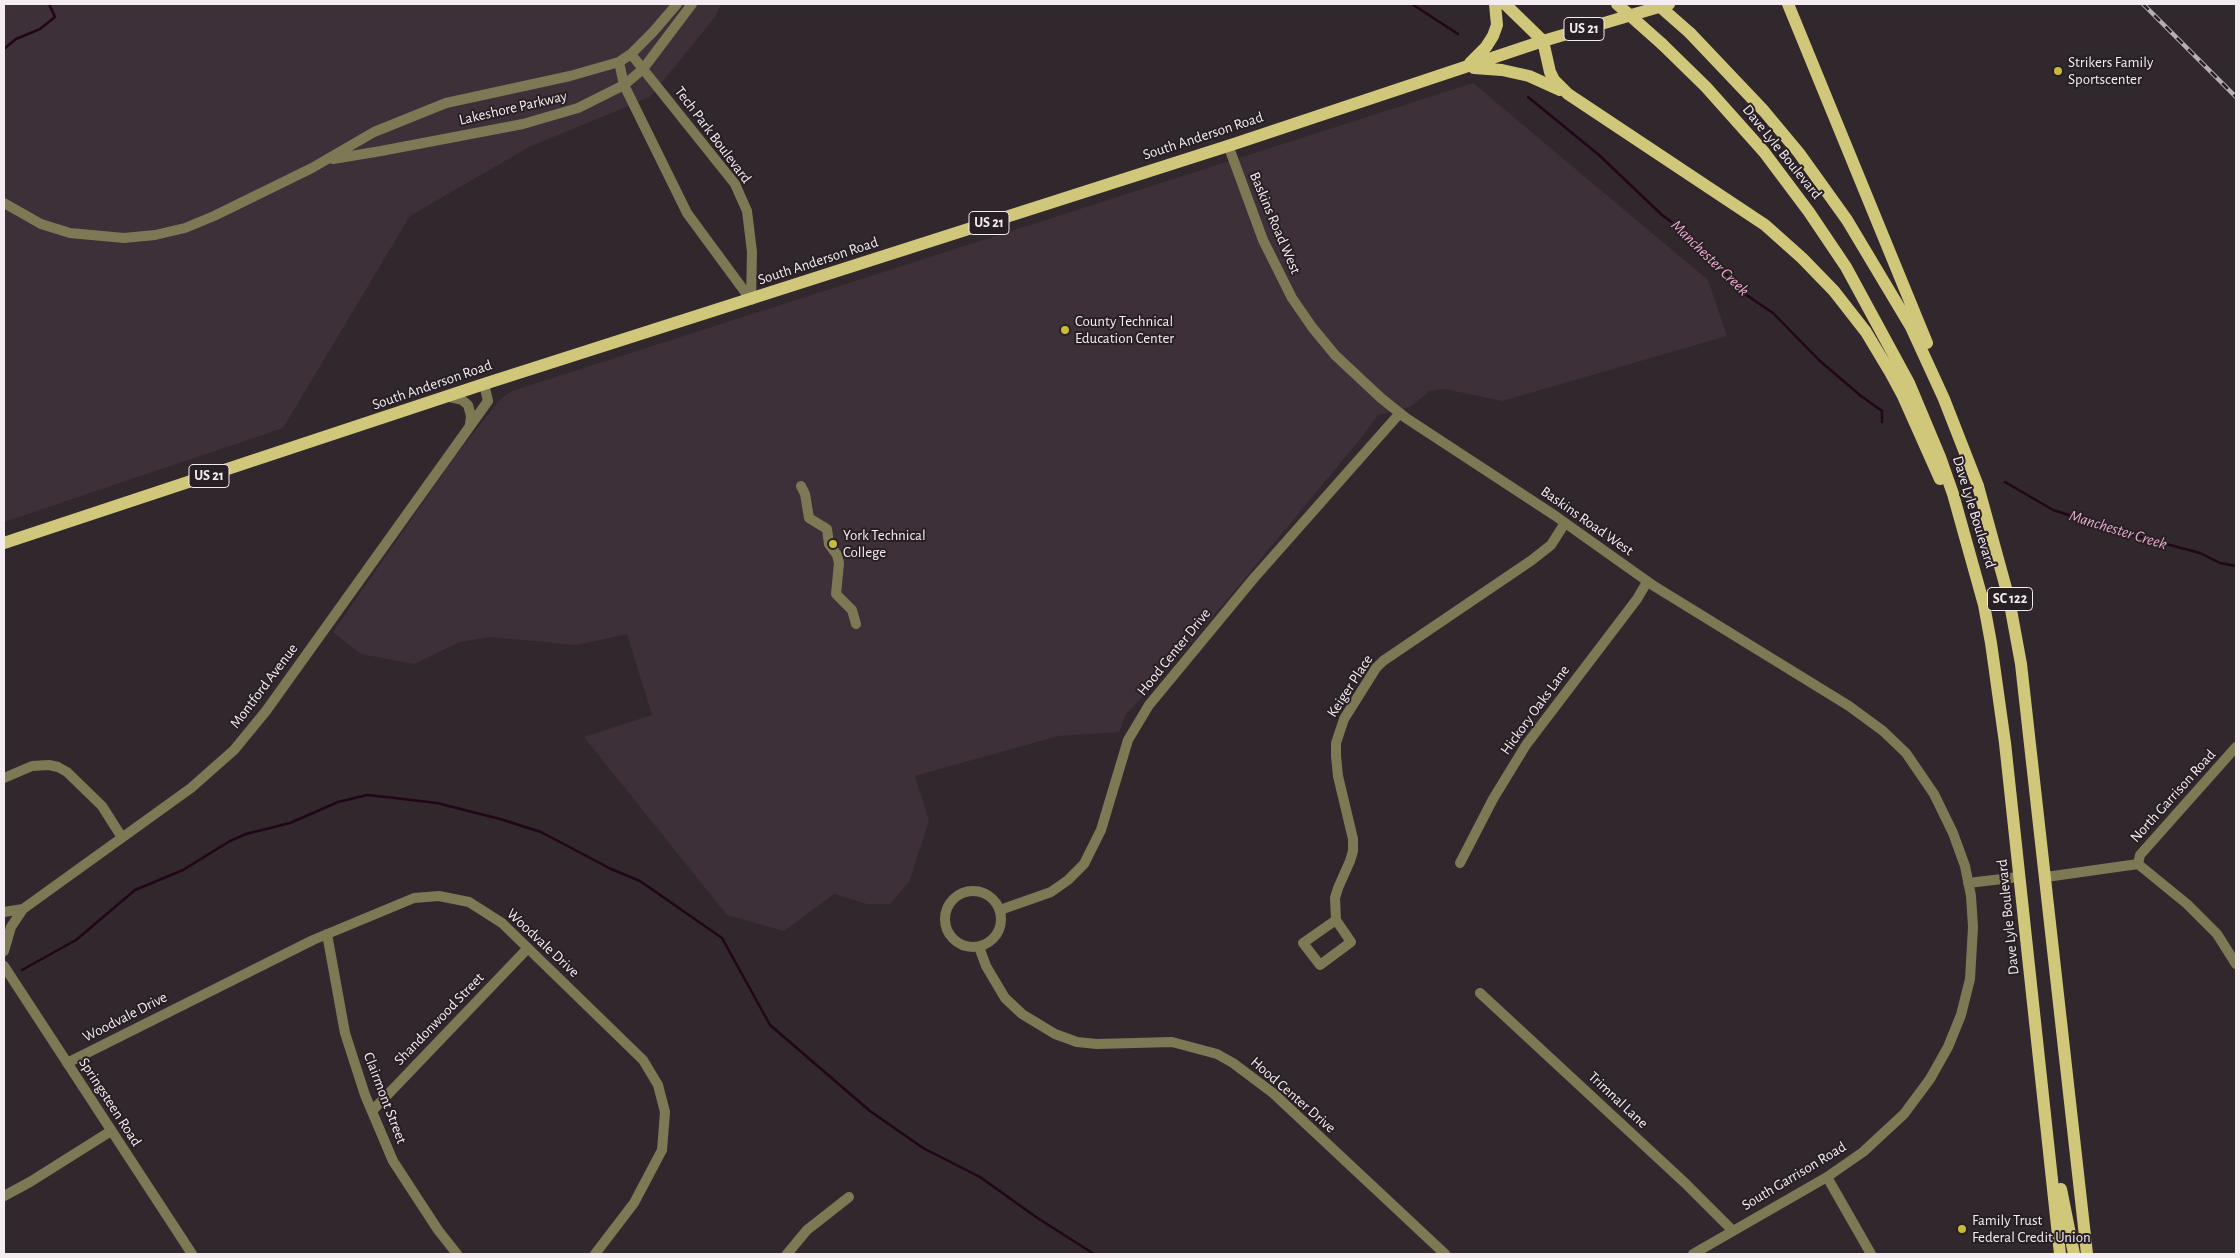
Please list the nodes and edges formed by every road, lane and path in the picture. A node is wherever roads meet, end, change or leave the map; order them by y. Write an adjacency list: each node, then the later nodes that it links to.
1 (677, 4): 10 (street, Lakeshore Parkway)
2 (692, 4): 13 (street, Lakeshore Parkway)
3 (1495, 4): 12 (main road)
4 (1505, 4): 9 (main road)
5 (1617, 4): 28 (main road, Dave Lyle Boulevard / SC 122, bridge)
6 (1657, 4): 24 (main road, Dave Lyle Boulevard / SC 122, bridge)
7 (1669, 4): 9 (main road, South Anderson Road / US 21)
8 (1791, 7): 24 (main road)
9 (1543, 41): 12 (main road, South Anderson Road / US 21); 15 (main road)
10 (631, 54): 11 (street, Lakeshore Parkway); 13 (street, Tech Park Boulevard)
11 (619, 62): 14 (street); 17 (street, Lakeshore Parkway)
12 (1464, 68): 15 (main road); 16 (main road, South Anderson Road / US 21)
13 (643, 69): 14 (street, Lakeshore Parkway); 19 (street, Tech Park Boulevard)
14 (624, 85): 17 (street, Lakeshore Parkway); 19 (street)
15 (1568, 94): 28 (main road)
16 (1228, 145): 19 (main road, South Anderson Road / US 21); 22 (street, Baskins Road West)
17 (330, 159): 18 (street, Lakeshore Parkway)
18 (4, 204)
19 (751, 300): 20 (main road, South Anderson Road / US 21)
20 (484, 384): 21 (main road, South Anderson Road / US 21); 23 (street, Montford Avenue)
21 (449, 397): 23 (street); 27 (main road, South Anderson Road / US 21)
22 (1400, 413): 26 (street, Baskins Road West); 40 (street, Hood Center Drive)
23 (469, 428): 33 (street, Montford Avenue)
24 (1962, 444): 37 (main road, Dave Lyle Boulevard / SC 122)
25 (801, 486): 30 (street)
26 (1565, 523): 29 (street, Baskins Road West); 42 (street, Keiger Place)
27 (4, 543)
28 (1973, 564): 36 (main road, Dave Lyle Boulevard / SC 122)
29 (1647, 582): 34 (street, Hickory Oaks Lane); 38 (street, Baskins Road West)
30 (856, 624)
31 (2236, 746): 35 (street, North Garrison Road)
32 (4, 778): 33 (street)
33 (122, 836): 39 (street, Montford Avenue)
34 (1460, 863)
35 (2138, 864): 37 (street, North Garrison Road); 48 (street)
36 (2020, 877): 38 (street); 52 (main road, Dave Lyle Boulevard / SC 122)
37 (2046, 877): 67 (main road, Dave Lyle Boulevard / SC 122)
38 (1968, 883): 54 (street, South Garrison Road)
39 (23, 909): 41 (street); 46 (street, Montford Avenue)
40 (1000, 910): 44 (street); 44 (street)
41 (4, 912)
42 (1336, 920): 42 (street)
43 (327, 934): 45 (street, Woodvale Drive); 50 (street, Woodvale Drive); 51 (street, Clairmont Street)
44 (979, 947): 62 (street, Hood Center Drive)
45 (528, 948): 51 (street, Shandonwood Street); 60 (street, Woodvale Drive)
46 (4, 951)
47 (4, 964): 50 (street, Springsteen Road)
48 (2236, 964)
49 (1480, 993): 57 (street, Trimnal Lane)
50 (67, 1063): 53 (street, Springsteen Road)
51 (372, 1111): 59 (street, Clairmont Street)
52 (2046, 1120): 65 (main road, Dave Lyle Boulevard / SC 122); 66 (main road)
53 (111, 1131): 55 (street); 58 (street, Springsteen Road)
54 (1827, 1177): 57 (street, South Garrison Road); 64 (street)
55 (4, 1196)
56 (848, 1197): 61 (street)
57 (1733, 1231): 63 (street, South Garrison Road)
58 (192, 1254)
59 (457, 1254)
60 (595, 1254)
61 (787, 1254)
62 (1445, 1254)
63 (1692, 1254)
64 (1871, 1254)
65 (2060, 1254)
66 (2074, 1254)
67 (2087, 1254)

